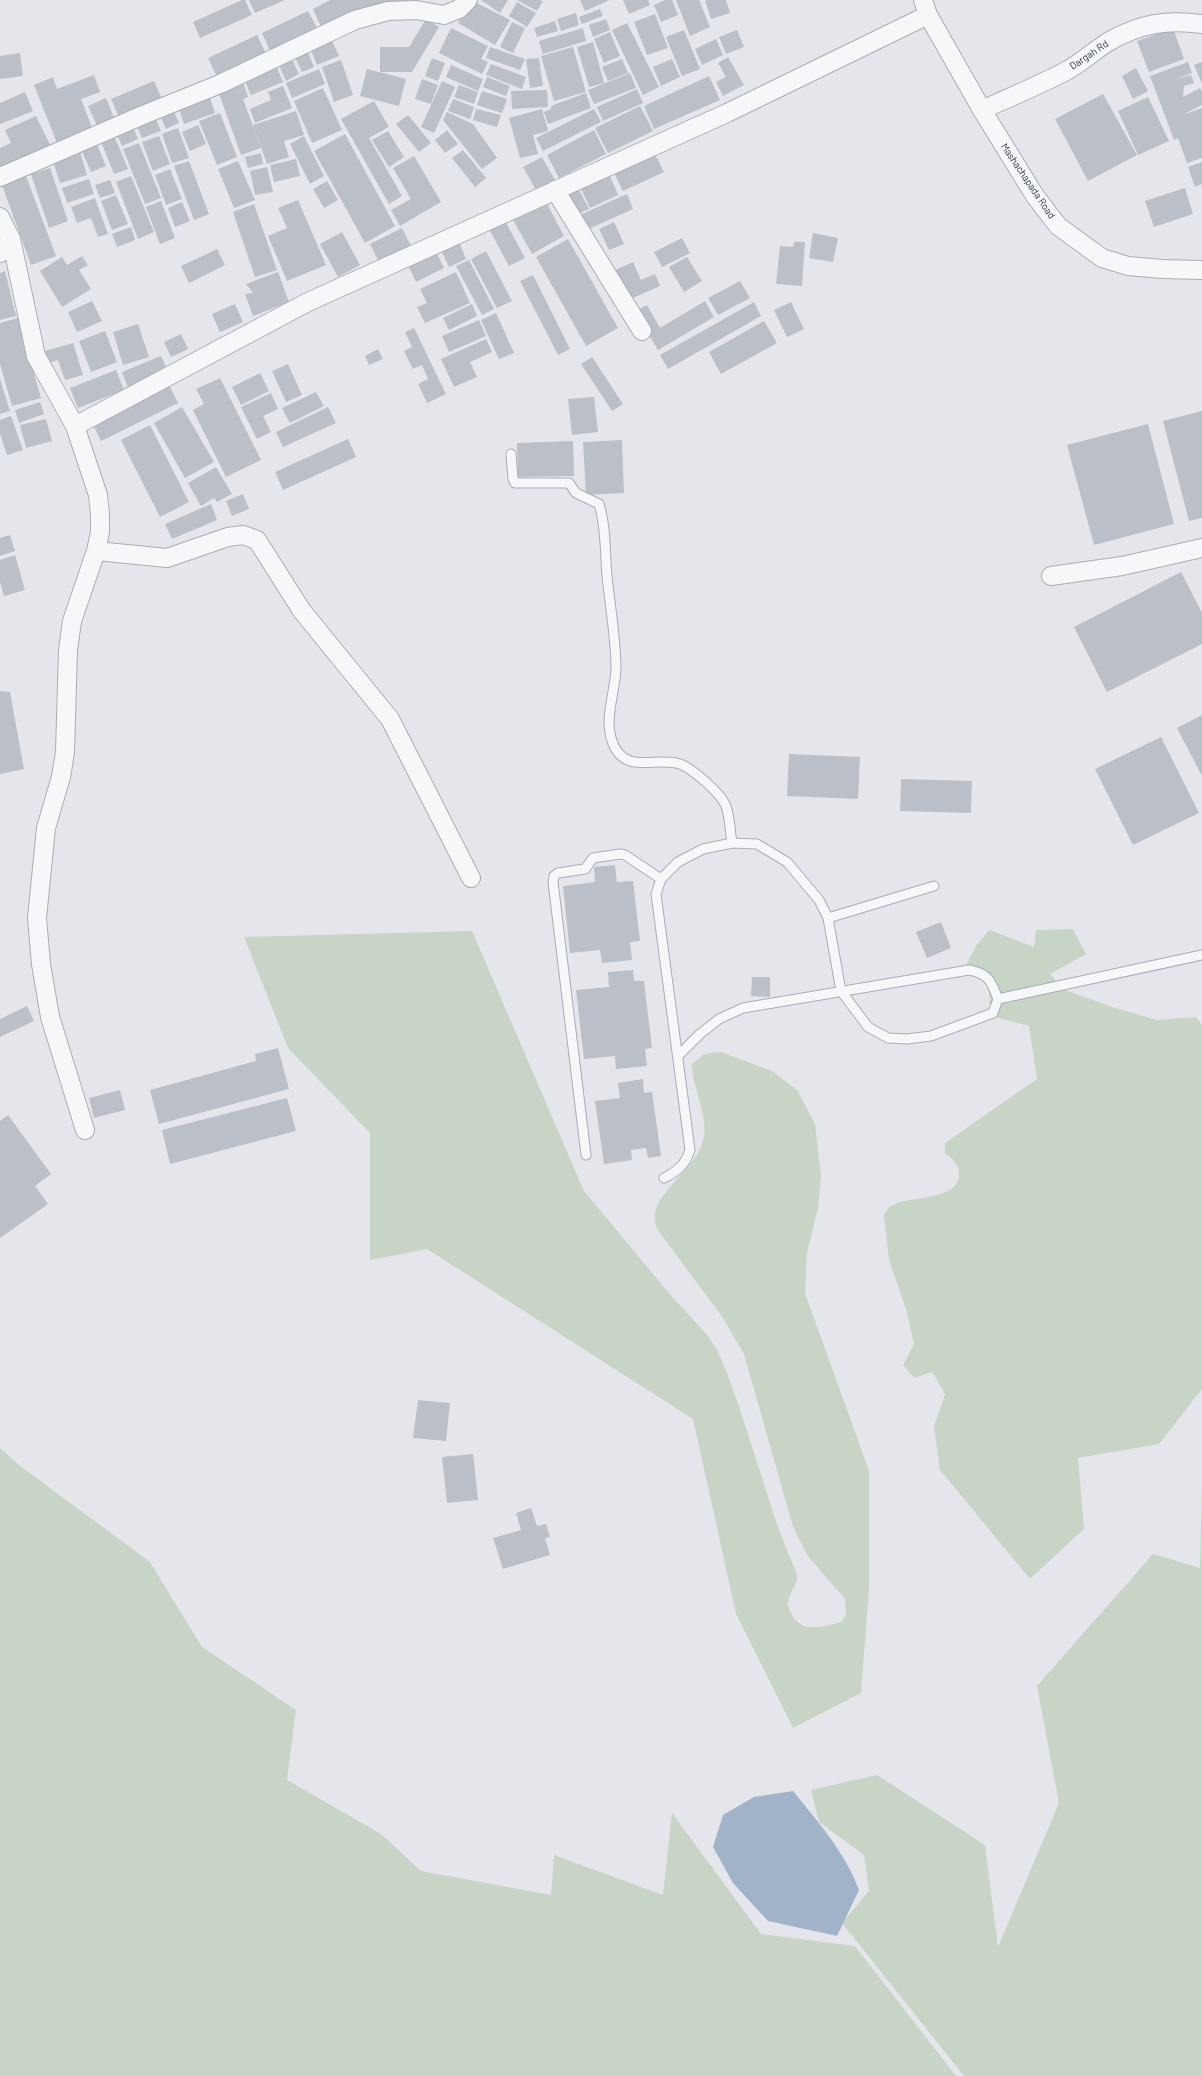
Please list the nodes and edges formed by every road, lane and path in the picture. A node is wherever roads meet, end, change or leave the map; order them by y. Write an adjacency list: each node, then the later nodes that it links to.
1 (468, 0): 5 (street)
2 (925, 8): 4 (street, Mashachapada Road); 6 (street)
3 (1202, 24): 4 (street, Dargah Rd)
4 (982, 110): 10 (street, Mashachapada Road)
5 (0, 177)
6 (555, 190): 11 (street); 12 (street)
7 (0, 217): 8 (street)
8 (11, 239): 9 (street); 12 (street)
9 (0, 253)
10 (1202, 270)
11 (642, 331)
12 (75, 426): 15 (street)
13 (511, 454): 17 (lane)
14 (1202, 548): 16 (street)
15 (96, 551): 18 (street); 26 (street)
16 (1051, 576)
17 (732, 843): 19 (lane); 21 (lane)
18 (471, 878)
19 (661, 879): 25 (lane); 27 (lane)
20 (934, 886): 21 (lane)
21 (828, 918): 23 (lane)
22 (1202, 955): 24 (lane)
23 (841, 991): 24 (lane); 24 (lane); 25 (lane)
24 (998, 999)
25 (678, 1056): 28 (lane)
26 (85, 1130)
27 (586, 1155)
28 (664, 1178)

